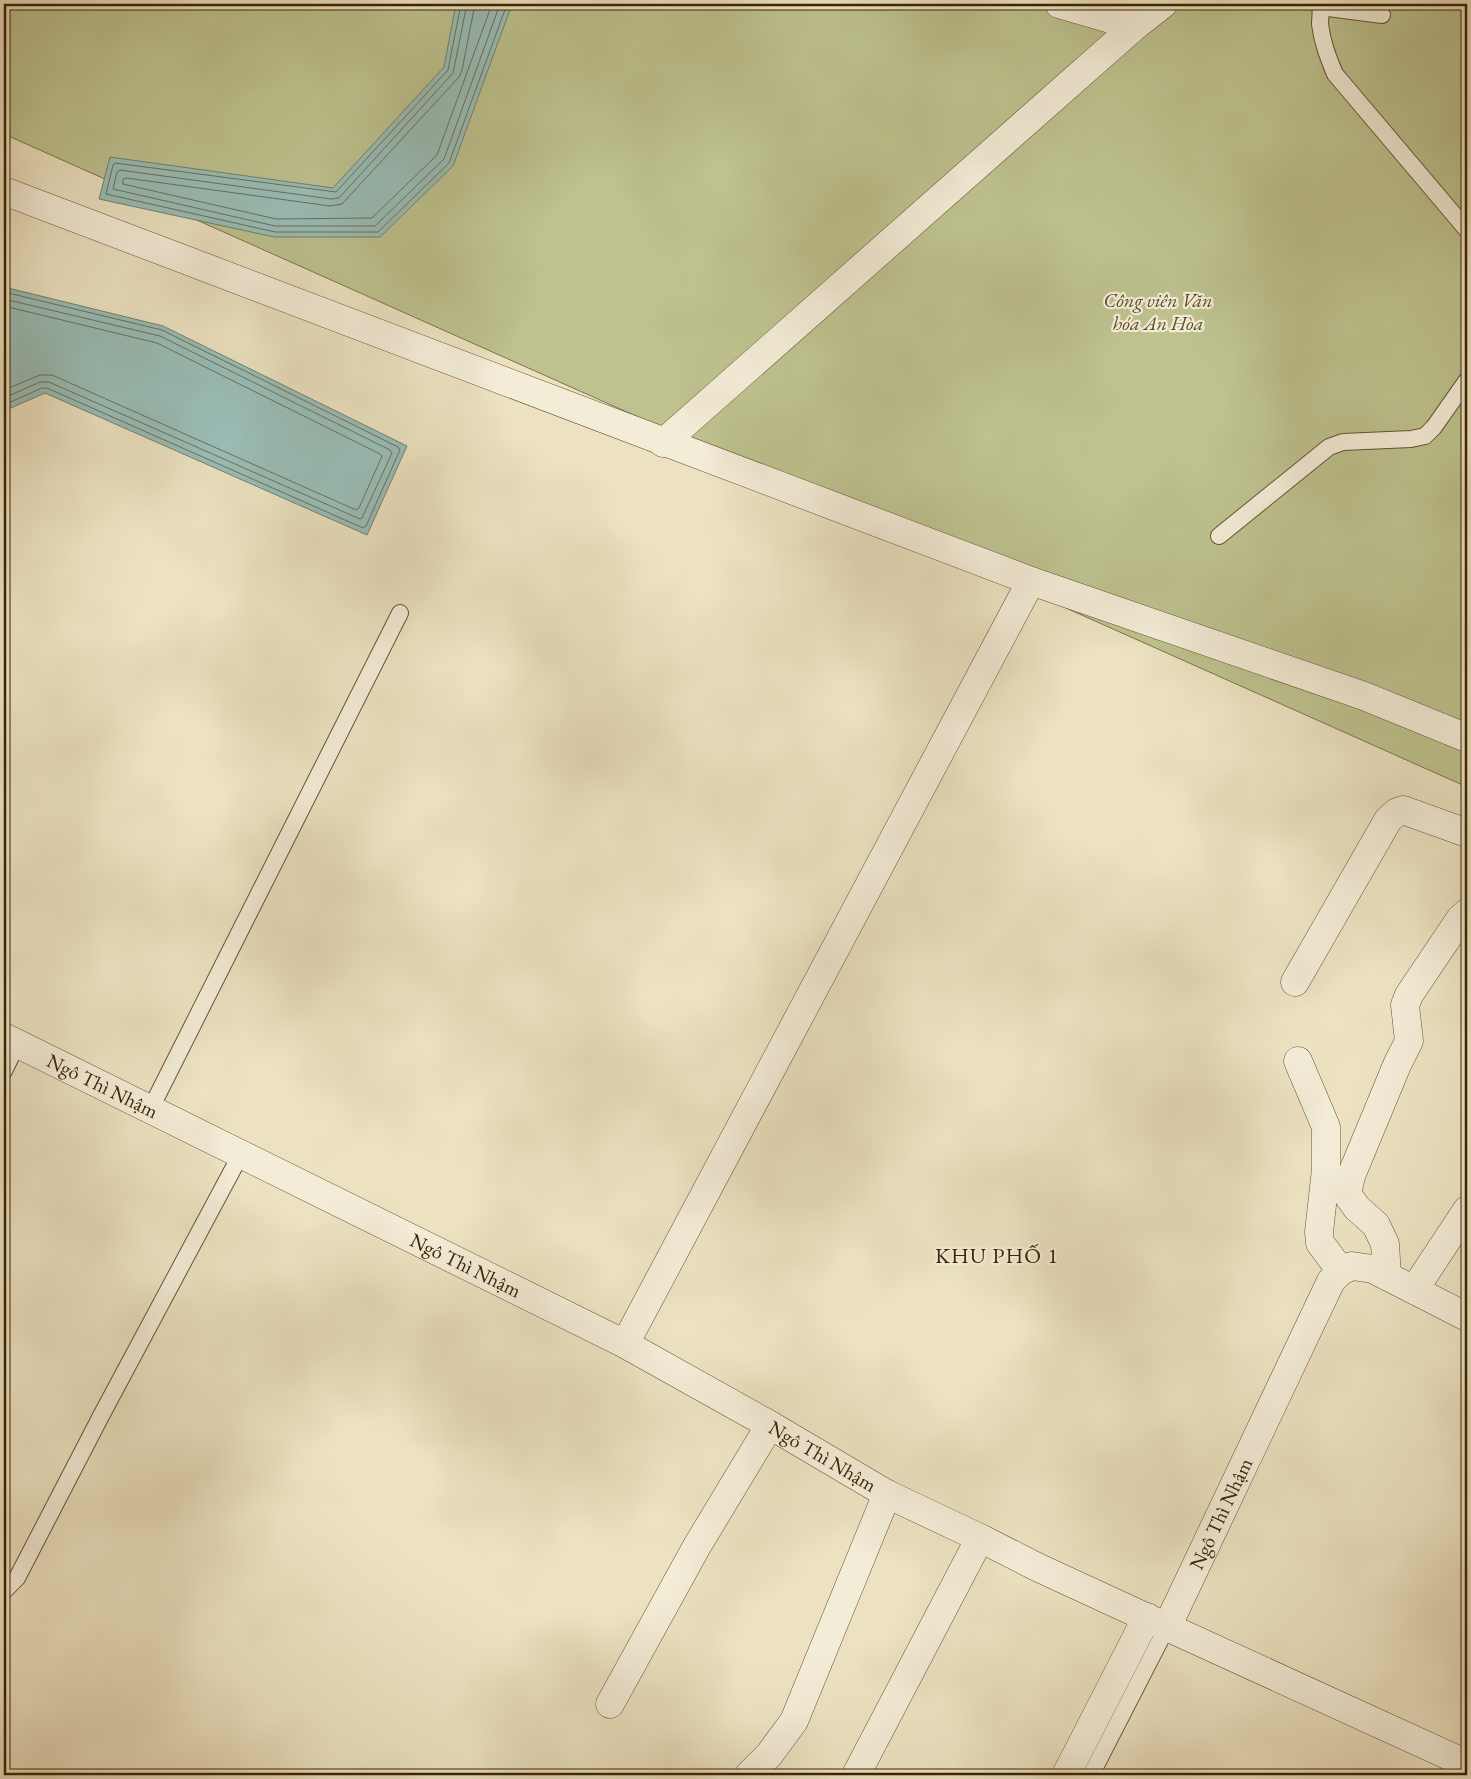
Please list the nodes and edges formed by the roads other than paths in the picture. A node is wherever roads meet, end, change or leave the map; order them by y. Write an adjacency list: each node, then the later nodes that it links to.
1 (1059, 4): 5 (street)
2 (1163, 4): 5 (street)
3 (1320, 6): 4 (lane); 7 (lane)
4 (1382, 15)
5 (1135, 26): 9 (street)
6 (4, 191): 9 (street)
7 (1467, 230)
8 (1467, 380): 10 (lane)
9 (663, 442): 11 (street)
10 (1219, 536)
11 (1031, 582): 13 (street); 27 (street)
12 (400, 613): 20 (lane)
13 (1467, 738)
14 (1467, 833): 16 (street)
15 (1467, 913): 24 (street)
16 (1295, 982)
17 (10, 1041): 19 (lane); 20 (street, Ngô Thì Nhậm)
18 (1298, 1061): 23 (street)
19 (4, 1071)
20 (150, 1110): 21 (street, Ngô Thì Nhậm)
21 (240, 1154): 27 (street, Ngô Thì Nhậm); 31 (lane)
22 (1467, 1210): 25 (street)
23 (1341, 1271): 24 (street); 32 (street, Ngô Thì Nhậm)
24 (1386, 1276): 25 (street)
25 (1414, 1290): 26 (street)
26 (1467, 1317)
27 (625, 1344): 28 (street, Ngô Thì Nhậm)
28 (770, 1425): 29 (street, Ngô Thì Nhậm); 33 (street)
29 (887, 1494): 30 (street, Ngô Thì Nhậm); 35 (street)
30 (980, 1538): 32 (street, Ngô Thì Nhậm); 36 (street)
31 (4, 1591)
32 (1157, 1622): 34 (street); 37 (street); 38 (lane)
33 (610, 1704)
34 (1467, 1764)
35 (748, 1775)
36 (856, 1775)
37 (1066, 1775)
38 (1092, 1775)

